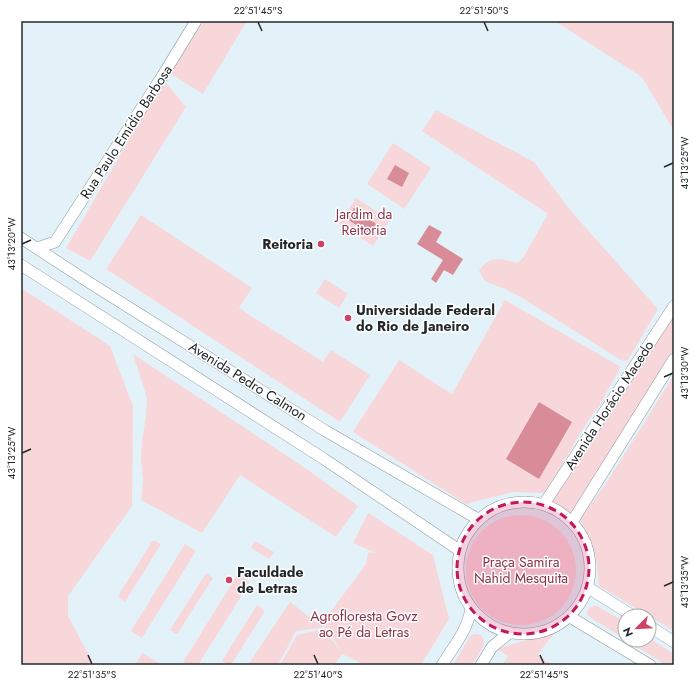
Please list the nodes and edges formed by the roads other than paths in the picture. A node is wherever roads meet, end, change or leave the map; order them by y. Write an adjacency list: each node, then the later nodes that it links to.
1 (196, 21): 3 (street, Rua Paulo Emídio Barbosa)
2 (21, 238): 4 (street, Avenida Pedro Calmon)
3 (55, 242): 4 (street); 5 (street)
4 (37, 248): 5 (street, Avenida Pedro Calmon)
5 (58, 262): 10 (street, Avenida Pedro Calmon)
6 (21, 265): 12 (street, Avenida Pedro Calmon)
7 (674, 306): 9 (street, Avenida Horácio Macedo)
8 (674, 359): 11 (street, Avenida Horácio Macedo)
9 (544, 504): 10 (street); 11 (street)
10 (478, 519): 12 (street)
11 (572, 522): 13 (street)
12 (459, 550): 14 (street)
13 (587, 588): 15 (street); 16 (street)
14 (471, 608): 18 (street); 20 (street)
15 (620, 608)
16 (570, 617): 18 (street); 22 (street)
17 (657, 631): 19 (street)
18 (508, 634): 21 (street)
19 (674, 642)
20 (442, 665)
21 (480, 665)
22 (650, 665)

